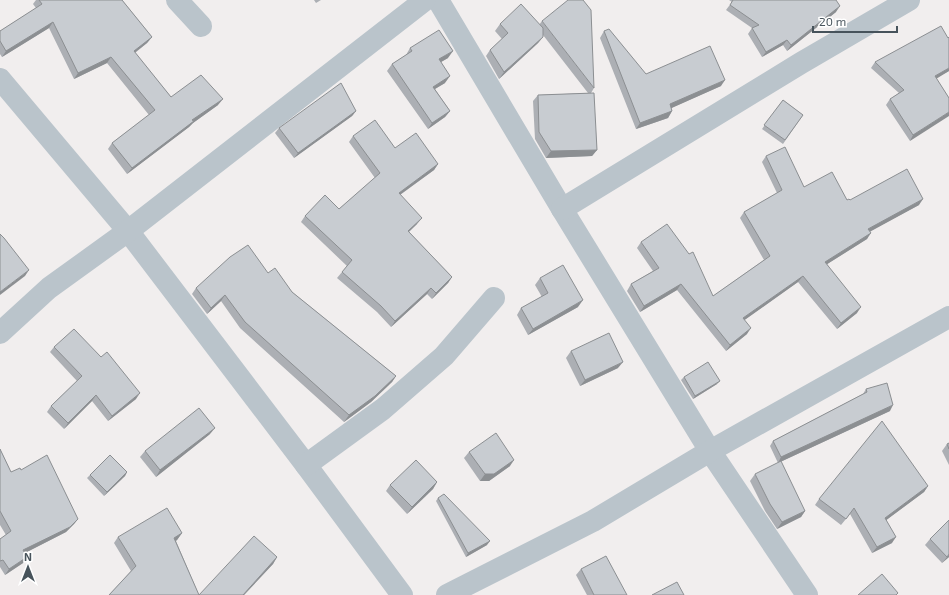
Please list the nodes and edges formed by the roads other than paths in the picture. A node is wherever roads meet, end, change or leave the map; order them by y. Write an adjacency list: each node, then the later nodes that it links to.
1 (177, 0): 5 (street)
2 (425, 0): 8 (street)
3 (438, 0): 7 (street)
4 (908, 0): 7 (street)
5 (201, 26)
6 (0, 79): 8 (street)
7 (562, 209): 12 (street)
8 (128, 231): 11 (street); 13 (street)
9 (494, 298): 13 (street)
10 (949, 316): 12 (street)
11 (0, 333)
12 (710, 451): 15 (street); 16 (street)
13 (306, 465): 14 (street)
14 (402, 595)
15 (447, 595)
16 (807, 595)

